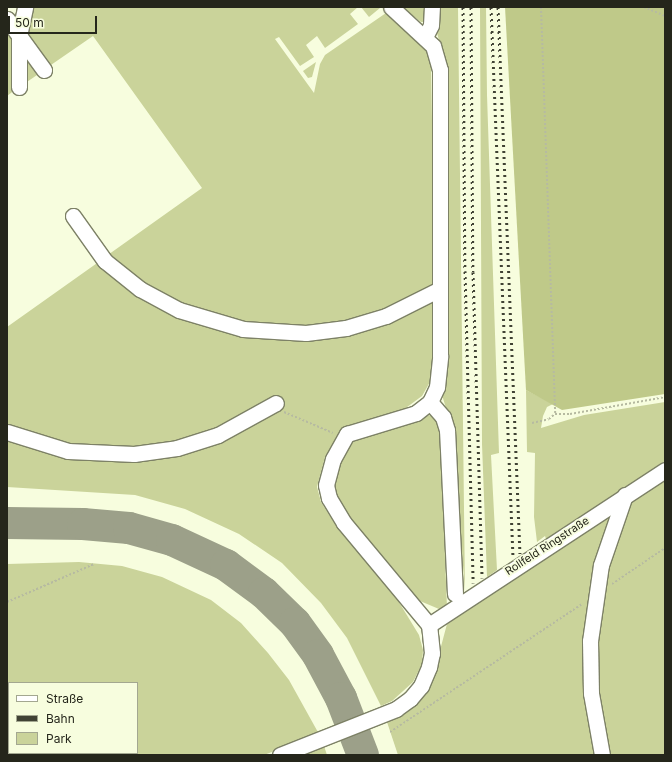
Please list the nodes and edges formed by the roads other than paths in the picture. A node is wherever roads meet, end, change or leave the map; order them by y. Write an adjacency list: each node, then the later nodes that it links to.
1 (25, 7): 5 (lane)
2 (391, 7): 6 (lane)
3 (432, 7): 6 (lane)
4 (7, 19): 5 (lane)
5 (19, 36): 7 (lane); 8 (lane)
6 (425, 37): 10 (lane)
7 (44, 70)
8 (19, 87)
9 (73, 216): 10 (lane)
10 (440, 289): 11 (lane)
11 (430, 402): 16 (lane); 17 (lane)
12 (273, 405): 13 (lane)
13 (7, 432)
14 (665, 470): 15 (lane, Rollfeld Ringstraße)
15 (625, 495): 17 (lane, Rollfeld Ringstraße); 19 (lane)
16 (455, 594)
17 (430, 625): 18 (lane)
18 (280, 755)
19 (602, 755)

